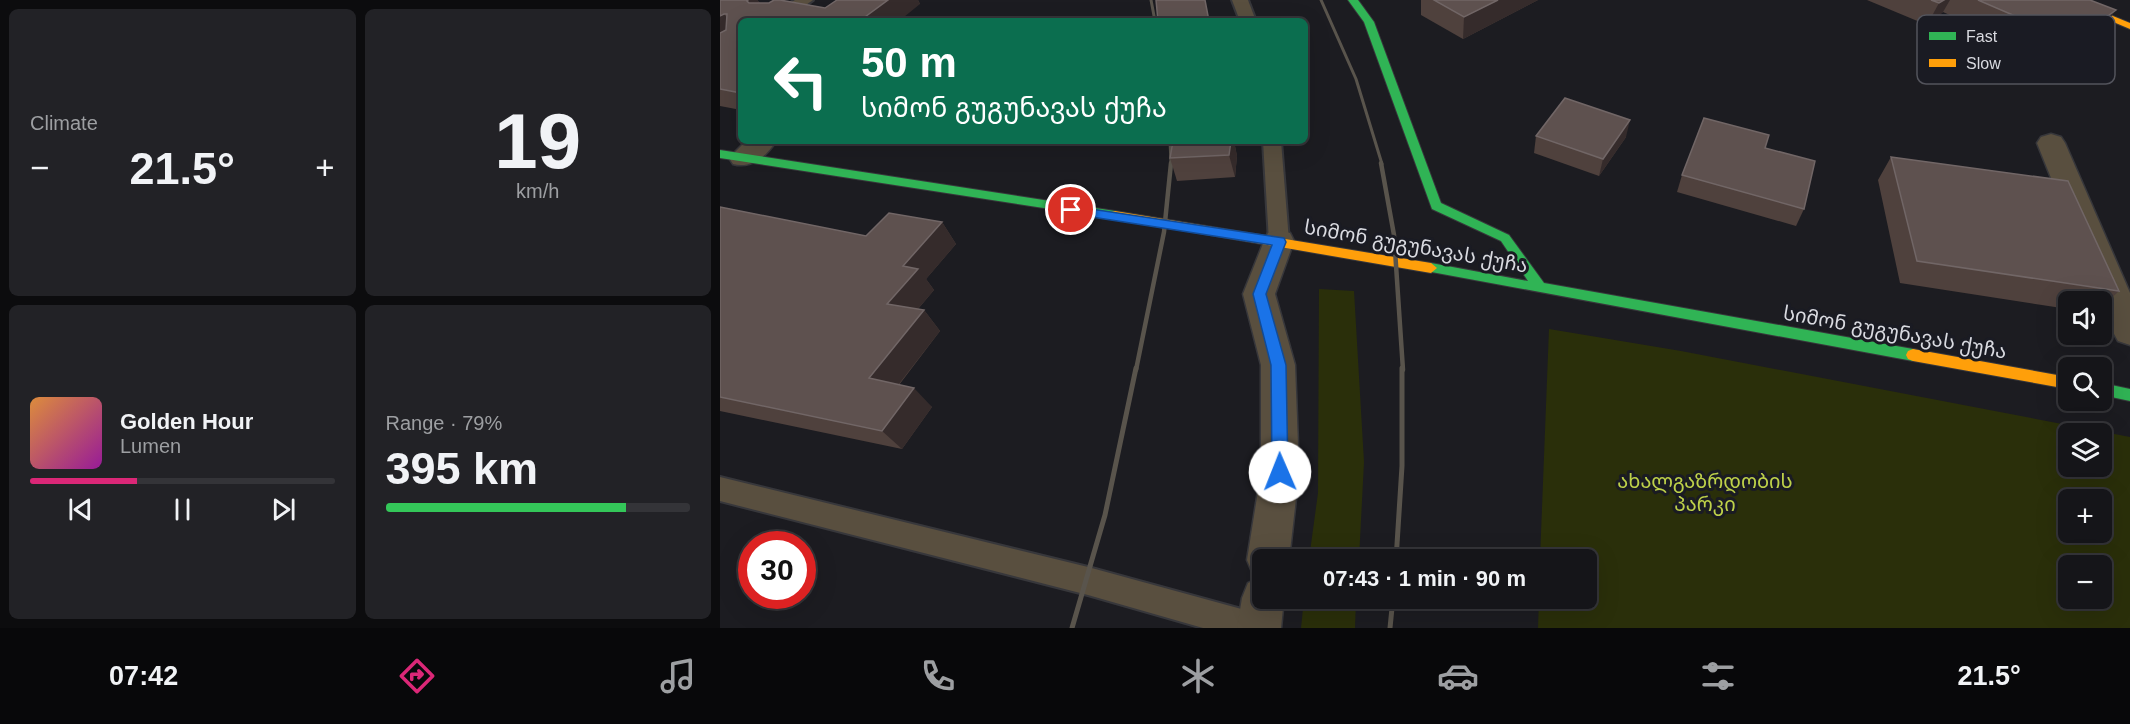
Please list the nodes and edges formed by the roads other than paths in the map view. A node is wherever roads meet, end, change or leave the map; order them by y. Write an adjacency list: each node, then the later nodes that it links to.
1 (805, 0): 6 (lane)
2 (1240, 0): 7 (lane)
3 (1353, 0): 12 (main road)
4 (2066, 0): 5 (main road)
5 (2106, 15)
6 (777, 18)
7 (1247, 18)
8 (2051, 143): 13 (street)
9 (1272, 144): 11 (lane)
10 (742, 151): 11 (main road, სიმონ გუგუნავას ქუჩა)
11 (1279, 242): 12 (main road, სიმონ გუგუნავას ქუჩა); 18 (street)
12 (1540, 288): 14 (main road, სიმონ გუგუნავას ქუჩა)
13 (2130, 332)
14 (2058, 381)
15 (2112, 391): 16 (main road)
16 (2130, 394)
17 (720, 489): 20 (lane)
18 (1270, 549)
19 (1261, 609): 20 (street)
20 (1258, 628)

